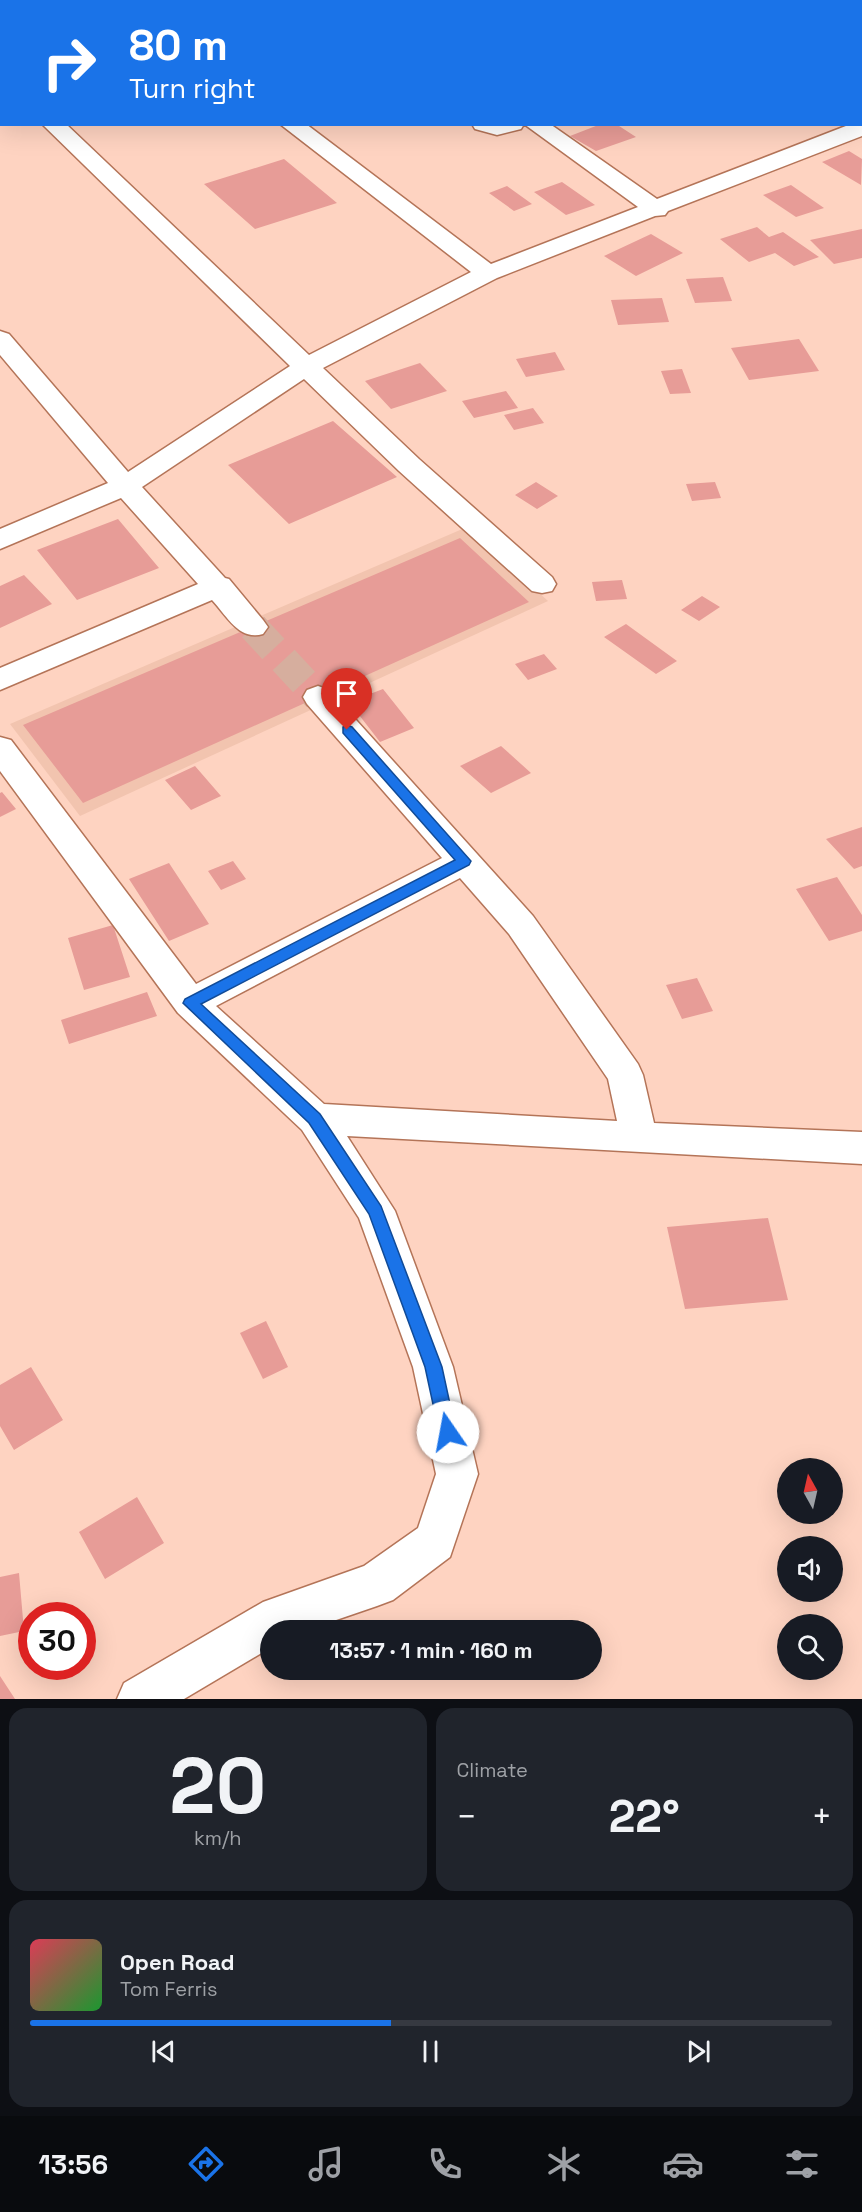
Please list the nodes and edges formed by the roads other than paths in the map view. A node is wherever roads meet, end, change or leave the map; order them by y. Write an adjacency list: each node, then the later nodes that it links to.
1 (56, 126): 10 (street)
2 (294, 126): 8 (street)
3 (490, 126): 4 (street)
4 (505, 126)
5 (538, 126): 7 (street)
6 (862, 128): 7 (street)
7 (657, 210): 8 (street)
8 (488, 273): 10 (street)
9 (0, 339): 11 (street)
10 (307, 366): 11 (street); 13 (street)
11 (125, 486): 12 (street); 14 (street)
12 (0, 540)
13 (542, 584)
14 (219, 586): 15 (street); 16 (street)
15 (253, 627)
16 (0, 680)
17 (318, 697): 19 (street)
18 (0, 748): 20 (street)
19 (464, 861): 20 (street); 22 (street)
20 (190, 1003): 21 (street)
21 (315, 1119): 22 (street); 24 (street)
22 (639, 1138): 23 (street)
23 (862, 1148)
24 (140, 1699)

